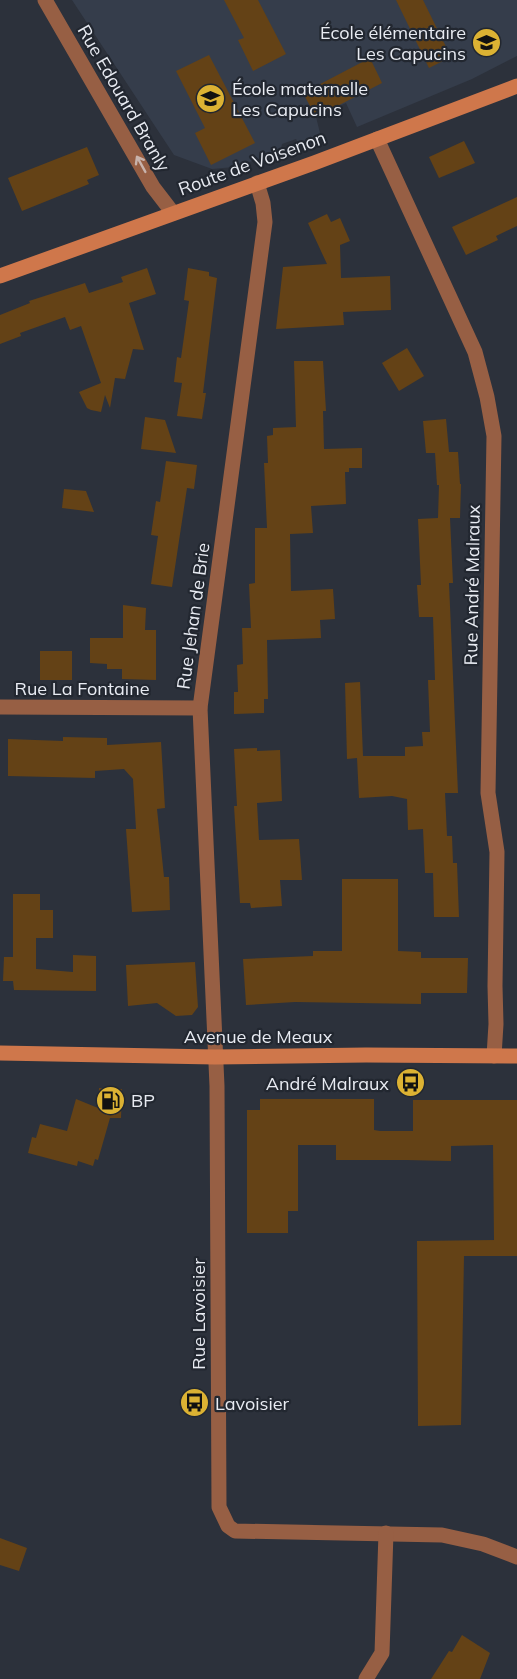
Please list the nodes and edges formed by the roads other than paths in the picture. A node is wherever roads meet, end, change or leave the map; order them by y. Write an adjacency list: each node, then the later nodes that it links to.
1 (45, 0): 5 (street, Rue Edouard Branly, one-way to 1)
2 (517, 86): 3 (street, Route de Voisenon)
3 (377, 139): 4 (street, Route de Voisenon); 10 (street, Rue André Malraux)
4 (257, 183): 5 (street, Route de Voisenon); 8 (street, Rue Jehan de Brie)
5 (173, 213): 6 (street, Route de Voisenon)
6 (0, 276)
7 (0, 707): 8 (street, Rue La Fontaine)
8 (200, 708): 12 (street, Rue Jehan de Brie)
9 (0, 1053): 12 (street, Avenue de Meaux)
10 (494, 1056): 11 (street, Avenue de Meaux); 12 (street, Avenue de Meaux)
11 (517, 1056)
12 (215, 1057): 13 (street, Rue Lavoisier)
13 (386, 1533): 14 (street, Rue Lavoisier); 15 (street)
14 (517, 1557)
15 (366, 1679)

